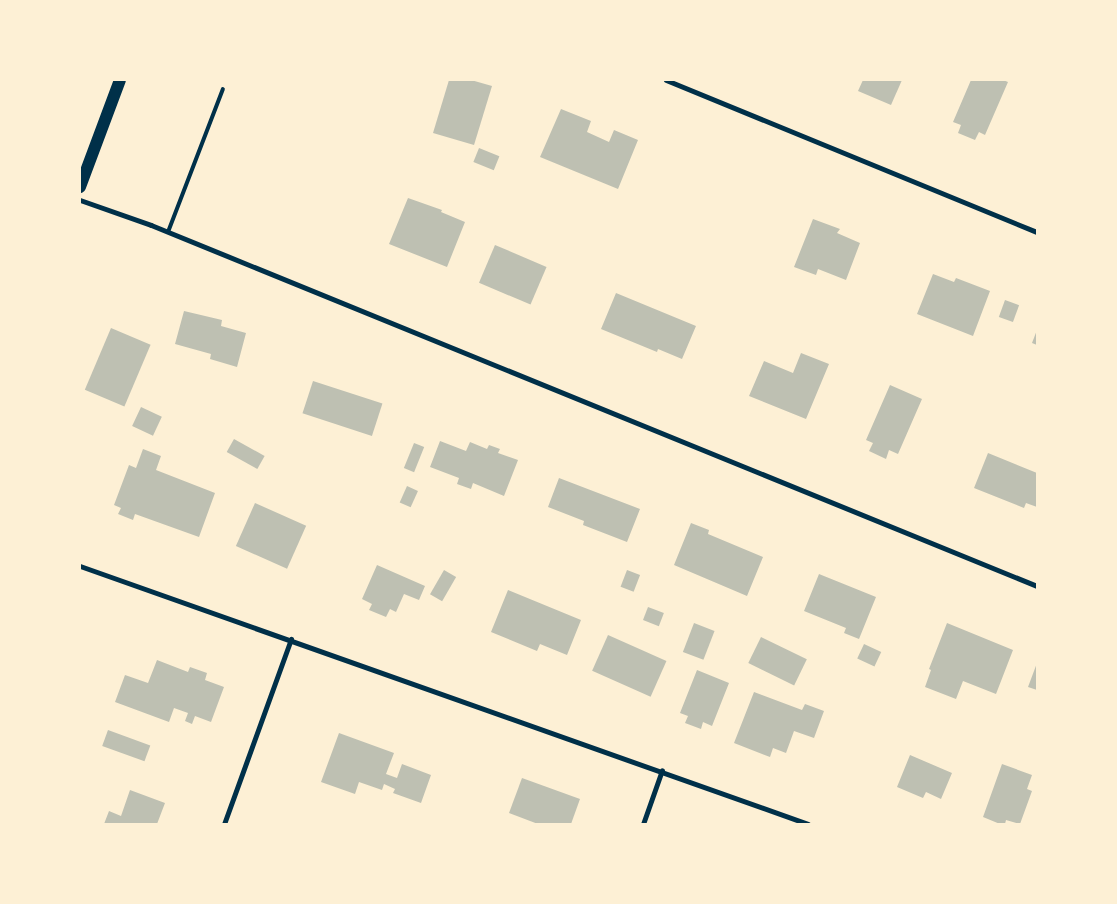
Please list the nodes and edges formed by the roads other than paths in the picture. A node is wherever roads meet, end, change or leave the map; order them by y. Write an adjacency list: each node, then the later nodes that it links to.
1 (120, 80): 4 (main road)
2 (666, 80): 7 (street)
3 (223, 89): 6 (lane)
4 (80, 187)
5 (80, 200): 6 (street)
6 (168, 232): 9 (street)
7 (1037, 232)
8 (80, 566): 10 (street)
9 (1037, 586)
10 (291, 640): 11 (street); 12 (street)
11 (662, 770): 13 (street); 14 (street)
12 (224, 824)
13 (642, 824)
14 (808, 824)

